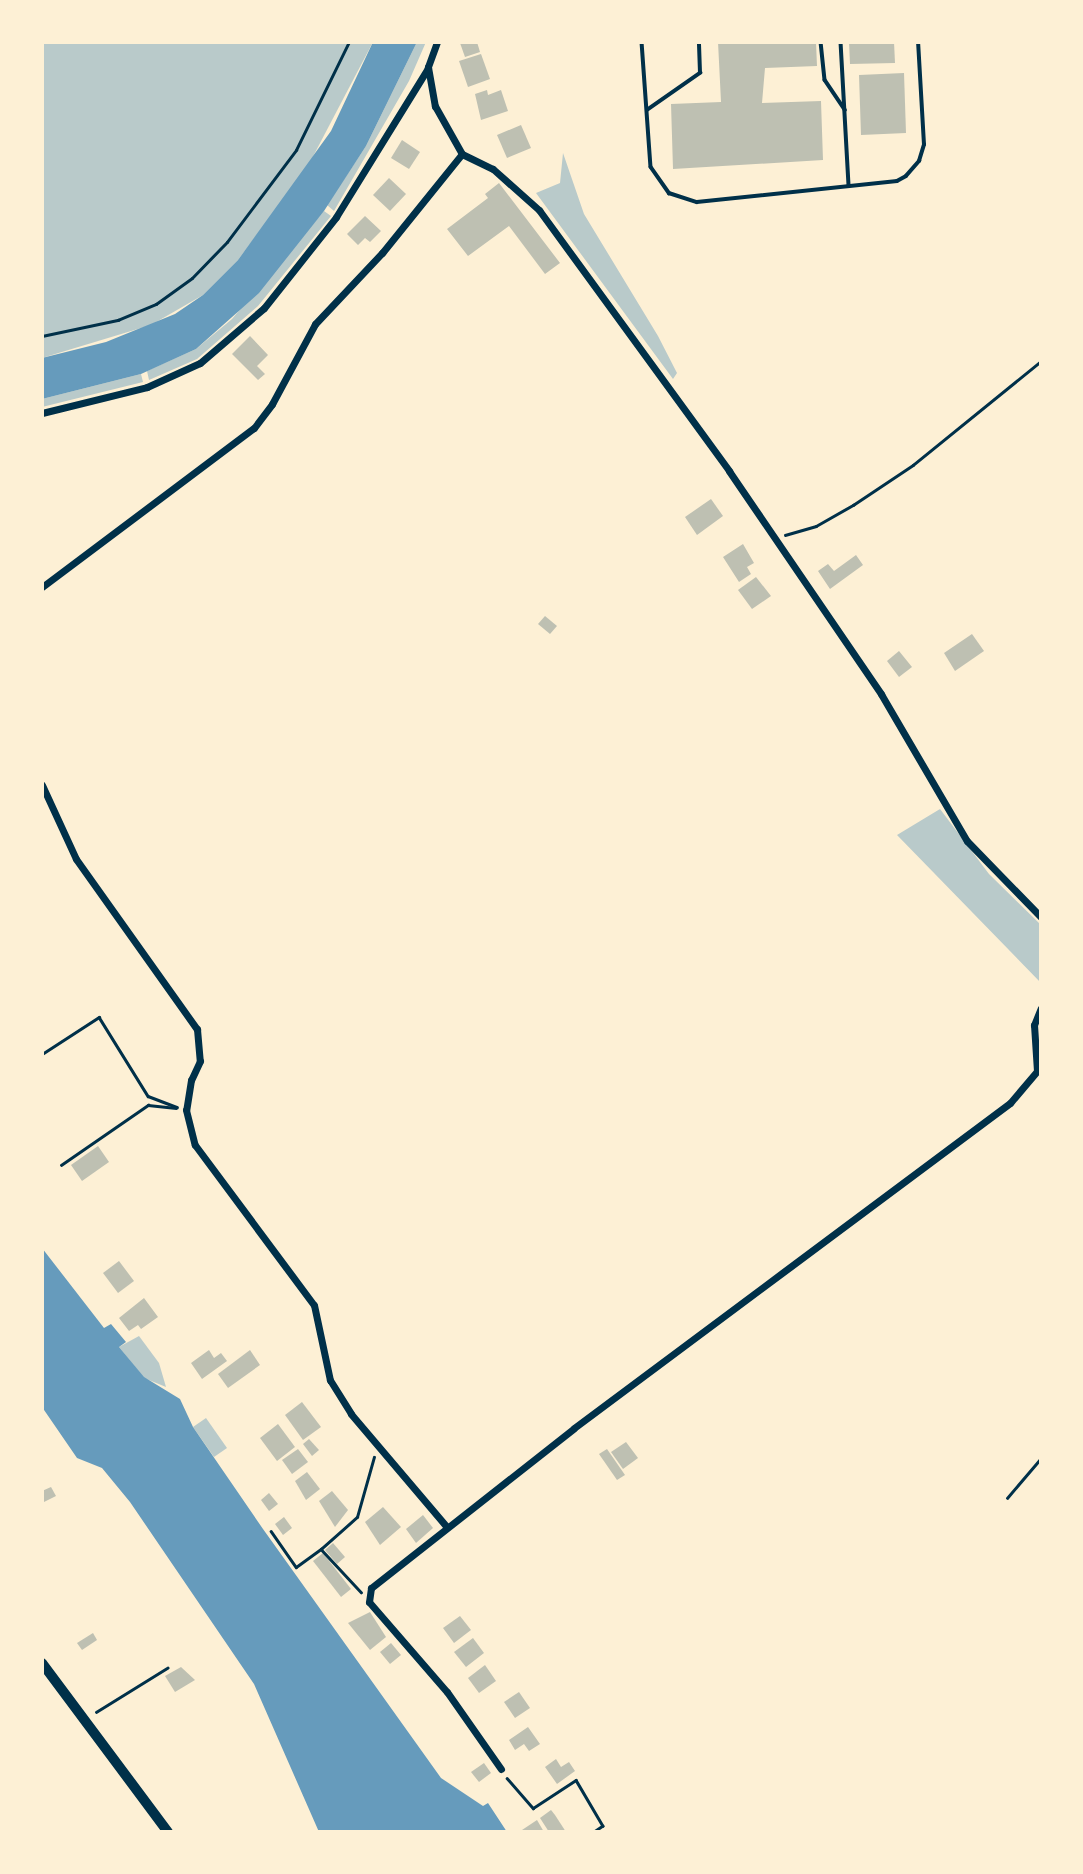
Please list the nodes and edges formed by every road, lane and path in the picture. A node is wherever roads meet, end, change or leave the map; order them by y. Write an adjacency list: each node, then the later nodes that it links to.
1 (349, 42): 13 (path)
2 (437, 42): 8 (street)
3 (642, 42): 9 (lane)
4 (699, 42): 9 (lane)
5 (821, 42): 10 (lane)
6 (841, 42): 10 (lane)
7 (918, 42): 12 (lane)
8 (428, 67): 11 (street); 15 (street)
9 (647, 110): 12 (lane)
10 (845, 110): 12 (lane)
11 (462, 154): 16 (street); 17 (street)
12 (849, 186)
13 (42, 336)
14 (1041, 361): 16 (path)
15 (42, 413)
16 (775, 538): 19 (street)
17 (42, 587)
18 (42, 785): 24 (street)
19 (1041, 917)
20 (1041, 1008): 21 (street)
21 (1034, 1024): 22 (lane); 29 (street)
22 (1041, 1047)
23 (42, 1054): 24 (path)
24 (186, 1110): 25 (path); 26 (street)
25 (61, 1165)
26 (377, 1447): 29 (street); 31 (path)
27 (1041, 1458): 28 (path)
28 (1007, 1498)
29 (447, 1527): 32 (street)
30 (271, 1531): 31 (path)
31 (321, 1549): 32 (path)
32 (368, 1594): 36 (street)
33 (42, 1663): 35 (main road)
34 (167, 1668): 35 (path)
35 (84, 1720): 37 (main road)
36 (501, 1769): 38 (path)
37 (168, 1832)
38 (594, 1832)

